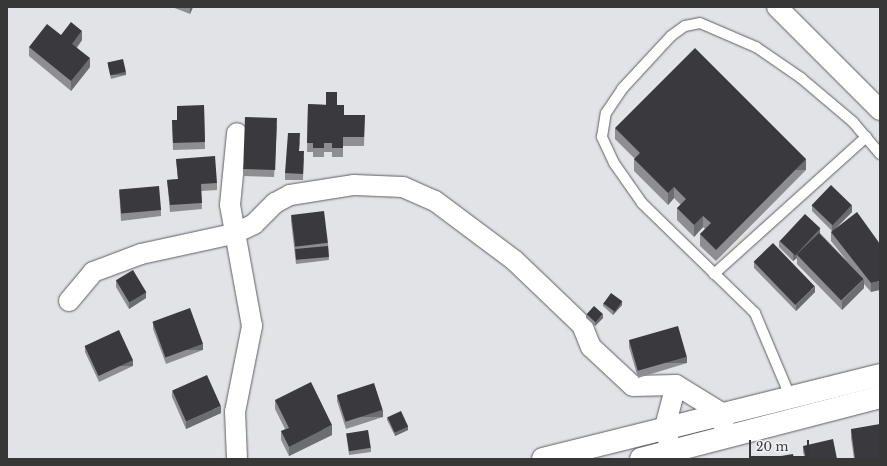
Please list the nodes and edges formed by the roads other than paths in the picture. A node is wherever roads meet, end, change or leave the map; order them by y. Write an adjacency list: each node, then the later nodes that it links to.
1 (777, 7): 2 (street)
2 (880, 110)
3 (237, 133): 6 (street)
4 (866, 137): 5 (lane); 7 (lane); 7 (lane)
5 (880, 154)
6 (232, 234): 8 (street); 10 (street); 17 (street)
7 (714, 274): 11 (lane)
8 (69, 301)
9 (880, 375): 11 (main road)
10 (676, 385): 13 (street); 14 (street)
11 (790, 396): 13 (main road)
12 (880, 397): 15 (main road)
13 (720, 412): 14 (main road); 15 (street)
14 (665, 427): 16 (street); 18 (main road)
15 (726, 437): 16 (main road)
16 (672, 451): 19 (main road)
17 (237, 459)
18 (546, 459)
19 (641, 459)

